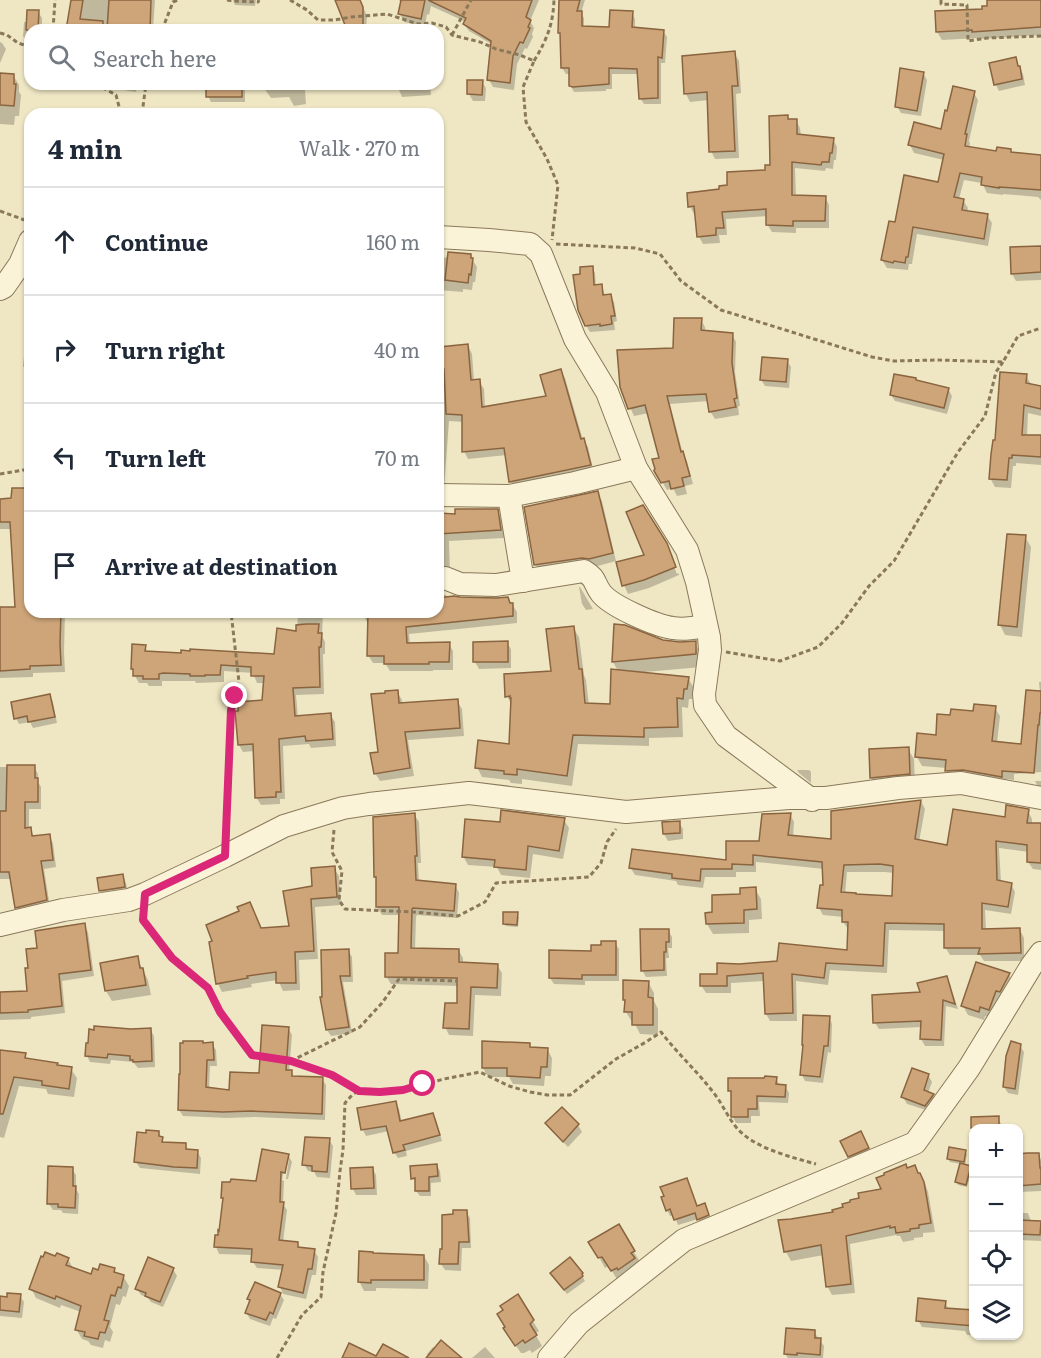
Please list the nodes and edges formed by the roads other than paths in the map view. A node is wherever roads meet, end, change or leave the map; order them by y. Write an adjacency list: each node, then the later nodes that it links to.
1 (444, 237): 4 (street)
2 (24, 254): 3 (street)
3 (0, 289)
4 (636, 468): 6 (street); 9 (street)
5 (444, 495): 6 (street)
6 (509, 496): 8 (street)
7 (444, 578): 8 (street)
8 (524, 581): 9 (street)
9 (706, 626): 11 (street)
10 (1041, 798): 11 (street)
11 (812, 800): 12 (street)
12 (0, 925)
13 (1041, 954): 14 (street)
14 (549, 1358)

